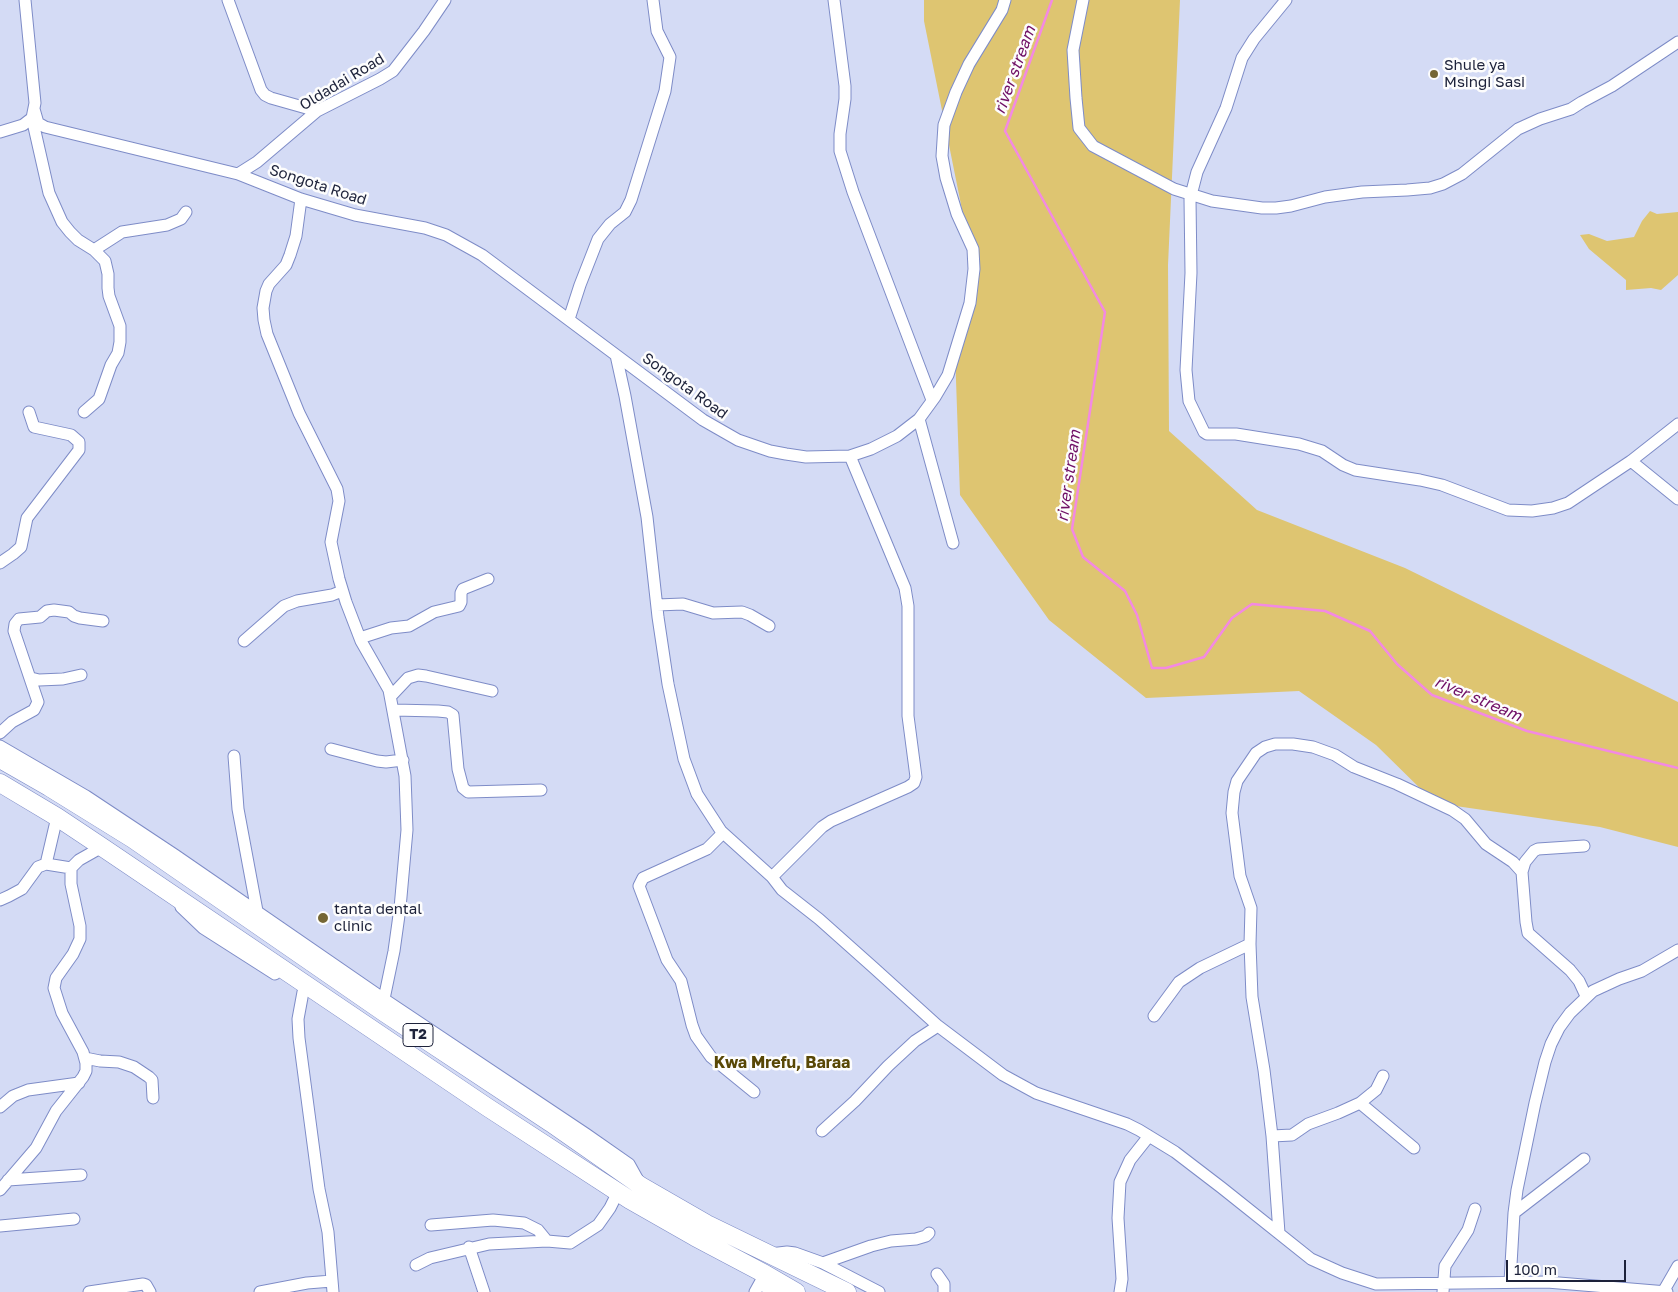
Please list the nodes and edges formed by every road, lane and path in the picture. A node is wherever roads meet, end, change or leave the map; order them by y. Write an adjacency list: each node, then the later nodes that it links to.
1 (25, 0): 11 (street)
2 (228, 0): 10 (street)
3 (444, 0): 10 (street, Oldadai Road)
4 (653, 0): 18 (street)
5 (834, 0): 20 (street)
6 (1006, 0): 20 (street, Songota Road)
7 (1083, 0): 14 (street)
8 (1286, 0): 14 (street)
9 (1678, 42): 14 (street)
10 (317, 111): 13 (street, Oldadai Road)
11 (33, 114): 12 (street); 13 (street, Songota Road); 17 (street)
12 (0, 132)
13 (238, 174): 15 (street, Songota Road)
14 (1191, 194): 26 (street)
15 (301, 199): 18 (street, Songota Road); 31 (street)
16 (186, 212): 17 (street)
17 (94, 250): 22 (street)
18 (569, 319): 19 (street, Songota Road)
19 (616, 355): 25 (street, Songota Road); 32 (street)
20 (932, 400): 23 (street, Songota Road)
21 (29, 412): 29 (street)
22 (84, 412)
23 (919, 419): 25 (street, Songota Road); 28 (street)
24 (1678, 424): 26 (street)
25 (850, 456): 57 (street)
26 (1631, 461): 27 (street)
27 (1678, 499)
28 (953, 543)
29 (0, 562)
30 (488, 578): 35 (street)
31 (342, 591): 35 (street); 36 (street)
32 (657, 605): 34 (street); 51 (street)
33 (103, 620): 38 (street)
34 (769, 626)
35 (360, 638): 40 (street)
36 (244, 641)
37 (81, 675): 38 (street)
38 (31, 678): 42 (street)
39 (492, 691): 40 (street)
40 (391, 696): 41 (street)
41 (394, 710): 47 (street); 49 (street)
42 (0, 733)
43 (0, 746): 60 (street)
44 (331, 749): 47 (street)
45 (234, 756): 60 (street)
46 (0, 759): 71 (highway, T2)
47 (403, 760): 65 (street)
48 (0, 783): 50 (highway, T2)
49 (540, 790)
50 (57, 817): 53 (highway, T2); 54 (street)
51 (723, 833): 57 (street); 72 (street)
52 (1584, 846): 56 (street)
53 (102, 847): 55 (street); 58 (highway, T2)
54 (46, 864): 55 (street); 59 (street)
55 (71, 868): 68 (street)
56 (1522, 872): 61 (street); 64 (street)
57 (772, 877): 67 (street)
58 (166, 891): 63 (street); 76 (highway, T2)
59 (0, 900)
60 (257, 911): 65 (street)
61 (1250, 944): 66 (street); 80 (street)
62 (1678, 950): 64 (street)
63 (303, 992): 76 (street); 105 (street)
64 (1586, 996): 90 (street)
65 (384, 999): 86 (street)
66 (1154, 1016)
67 (938, 1026): 78 (street); 79 (street)
68 (85, 1058): 70 (street); 73 (street)
69 (1383, 1076): 74 (street)
70 (79, 1083): 75 (street); 85 (street)
71 (500, 1090): 76 (highway); 77 (highway, T2)
72 (754, 1092)
73 (153, 1098)
74 (1360, 1103): 80 (street); 82 (street)
75 (0, 1107)
76 (487, 1107): 81 (highway, T2)
77 (551, 1123): 81 (highway); 86 (highway, T2)
78 (822, 1130)
79 (1149, 1136): 95 (street); 116 (street)
80 (1272, 1136): 95 (street)
81 (538, 1140): 88 (highway, T2)
82 (1414, 1148)
83 (1584, 1158): 90 (street)
84 (81, 1175): 85 (street)
85 (8, 1180): 87 (street)
86 (641, 1186): 98 (highway, T2)
87 (0, 1190)
88 (618, 1192): 96 (street); 104 (highway, T2)
89 (1474, 1209): 106 (street)
90 (1514, 1213): 103 (street)
91 (74, 1219): 93 (street)
92 (431, 1225): 96 (street)
93 (0, 1226)
94 (929, 1233): 99 (street)
95 (1279, 1233): 106 (street)
96 (547, 1241): 97 (street)
97 (470, 1248): 100 (street); 110 (street)
98 (768, 1254): 99 (street); 113 (highway, T2)
99 (823, 1263): 114 (street)
100 (416, 1265)
101 (1678, 1266): 117 (street)
102 (937, 1274): 115 (street)
103 (1510, 1282): 106 (street); 117 (street)
104 (760, 1283): 111 (street); 112 (highway, T2)
105 (332, 1286): 109 (street)
106 (1443, 1288)
107 (89, 1292): 108 (street)
108 (150, 1292)
109 (260, 1292)
110 (484, 1292)
111 (774, 1292)
112 (796, 1292)
113 (847, 1292)
114 (879, 1292)
115 (944, 1292)
116 (1120, 1292)
117 (1664, 1292)

